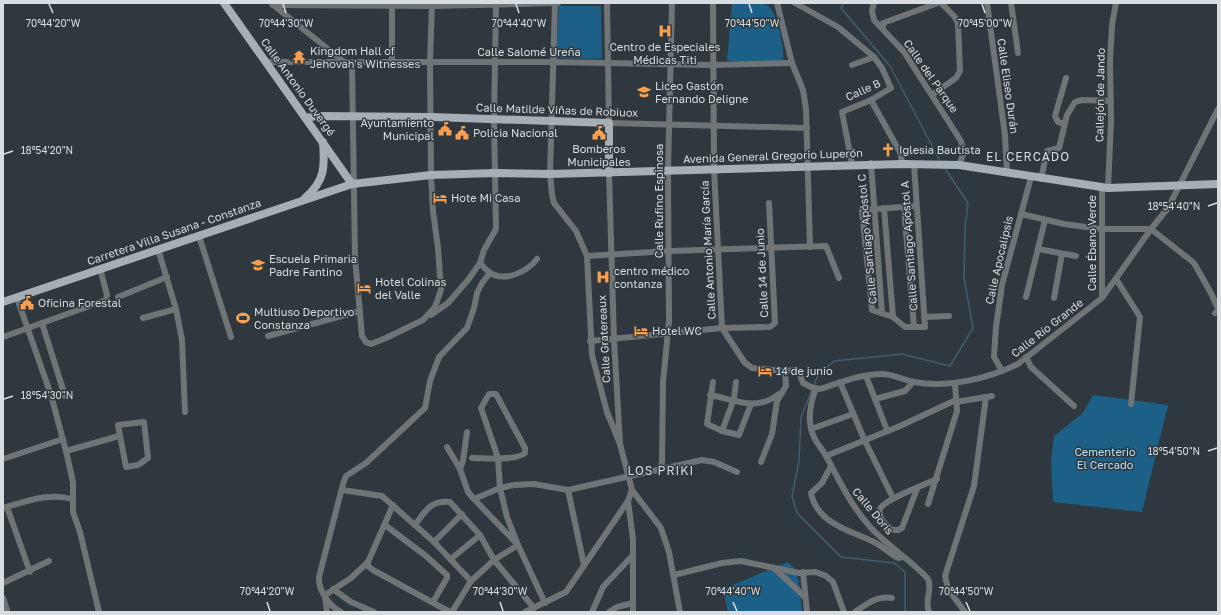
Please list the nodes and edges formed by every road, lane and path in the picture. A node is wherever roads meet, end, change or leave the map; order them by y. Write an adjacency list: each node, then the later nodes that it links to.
1 (224, 3): 21 (main road, Calle Antonio Duvergé)
2 (556, 3): 15 (street); 26 (street)
3 (607, 3): 28 (street, Calle Gratereaux)
4 (672, 3): 30 (street, Calle Rufino Espinosa)
5 (713, 3): 31 (street, Calle Antonio María García)
6 (776, 3): 29 (street)
7 (795, 3): 20 (street)
8 (874, 3): 18 (street, Calle del Parque)
9 (939, 3): 18 (street); 34 (street)
10 (988, 3): 59 (street, Calle Eliseo Durán)
11 (1011, 3): 19 (street)
12 (1116, 3): 36 (street, Callejón de Jando)
13 (272, 4): 16 (street); 22 (street)
14 (392, 4): 16 (street); 17 (street); 23 (street)
15 (496, 4): 17 (street); 25 (street)
16 (332, 5)
17 (432, 5): 24 (street)
18 (883, 28): 34 (street, Calle del Parque)
19 (1018, 53)
20 (874, 57): 32 (street); 35 (street, Calle B)
21 (266, 62): 22 (street, Calle Salomé Ureña); 40 (main road, Calle Antonio Duvergé)
22 (344, 62): 27 (street, Calle Salomé Ureña)
23 (392, 62): 24 (street, Calle Salomé Ureña); 27 (street, Calle Salomé Ureña)
24 (430, 62): 25 (street, Calle Salomé Ureña); 39 (street)
25 (494, 62): 26 (street, Calle Salomé Ureña); 41 (street)
26 (553, 62): 28 (street, Calle Salomé Ureña); 42 (street)
27 (352, 63): 38 (street)
28 (608, 63): 30 (street, Calle Salomé Ureña); 43 (street, Calle Gratereaux)
29 (792, 63): 31 (street, Calle Salomé Ureña); 47 (street)
30 (670, 64): 31 (street, Calle Salomé Ureña); 45 (street, Calle Rufino Espinosa)
31 (713, 64): 46 (street, Calle Antonio María García)
32 (852, 65)
33 (1066, 78): 44 (street)
34 (933, 94): 53 (street, Calle del Parque)
35 (871, 100): 49 (street, Calle B); 51 (street)
36 (1111, 101): 44 (street); 67 (street, Callejón de Jando)
37 (1218, 109): 66 (street, Calle Río Grande)
38 (352, 117): 39 (main road, Calle Matilde Viñas de Robiuox); 40 (main road, Calle Matilde Viñas de Robiuox); 64 (street)
39 (432, 117): 41 (main road, Calle Matilde Viñas de Robiuox); 60 (street)
40 (307, 118): 48 (main road, Calle Antonio Duvergé)
41 (494, 119): 42 (main road, Calle Matilde Viñas de Robiuox); 57 (street)
42 (552, 121): 43 (main road, Calle Matilde Viñas de Robiuox); 61 (street)
43 (609, 123): 45 (street, Calle Matilde Viñas de Robiuox); 58 (main road, Calle Gratereaux)
44 (1065, 124): 63 (street)
45 (669, 125): 46 (street, Calle Matilde Viñas de Robiuox); 56 (street, Calle Rufino Espinosa)
46 (714, 125): 47 (street, Calle Matilde Viñas de Robiuox); 55 (street, Calle Antonio María García)
47 (807, 128): 54 (street)
48 (323, 141): 64 (main road, Calle Antonio Duvergé); 68 (main road)
49 (852, 164): 50 (main road, Avenida General Gregorio Luperón); 54 (main road, Avenida General Gregorio Luperón)
50 (871, 164): 51 (main road, Avenida General Gregorio Luperón); 73 (street, Calle Santiago Apóstol C)
51 (902, 164): 52 (main road, Avenida General Gregorio Luperón)
52 (914, 164): 53 (main road, Avenida General Gregorio Luperón); 70 (street, Calle Santiago Apóstol A)
53 (959, 165): 59 (main road, Avenida General Gregorio Luperón)
54 (808, 168): 55 (main road, Avenida General Gregorio Luperón); 79 (street)
55 (714, 170): 56 (main road, Avenida General Gregorio Luperón); 83 (street, Calle Antonio María García)
56 (668, 171): 58 (main road, Avenida General Gregorio Luperón); 84 (street, Calle Rufino Espinosa)
57 (495, 172): 60 (main road, Avenida General Gregorio Luperón); 61 (main road, Avenida General Gregorio Luperón); 90 (street)
58 (609, 173): 61 (main road, Avenida General Gregorio Luperón); 85 (street, Calle Gratereaux)
59 (1007, 173): 62 (main road, Avenida General Gregorio Luperón)
60 (431, 174): 64 (main road, Avenida General Gregorio Luperón); 110 (street)
61 (550, 174): 87 (street)
62 (1031, 177): 63 (main road, Avenida General Gregorio Luperón); 74 (street, Calle Apocalipsis)
63 (1041, 179): 67 (main road, Avenida General Gregorio Luperón)
64 (352, 184): 68 (main road, Carretera Villa Susana - Constanza); 103 (street)
65 (1218, 184): 66 (main road, Avenida General Gregorio Luperón)
66 (1180, 186): 67 (main road, Avenida General Gregorio Luperón); 77 (street, Calle Río Grande)
67 (1105, 188): 76 (street, Calle Ébano Verde)
68 (300, 202): 78 (main road, Carretera Villa Susana - Constanza)
69 (768, 203): 80 (street, Calle 14 de Junio)
70 (916, 206): 72 (street); 108 (street, Calle Santiago Apóstol A)
71 (884, 208): 72 (street); 73 (street); 107 (street)
72 (904, 208): 112 (street)
73 (874, 209): 104 (street, Calle Santiago Apóstol C); 104 (street)
74 (1021, 214): 75 (street); 123 (street, Calle Apocalipsis)
75 (1045, 220): 76 (street); 82 (street)
76 (1101, 229): 77 (street); 100 (street, Calle Ébano Verde)
77 (1151, 229): 95 (street, Calle Río Grande); 105 (street)
78 (199, 236): 81 (main road, Carretera Villa Susana - Constanza); 118 (street)
79 (810, 247): 80 (street); 94 (street)
80 (772, 248): 83 (street); 114 (street, Calle 14 de Junio)
81 (158, 249): 91 (main road, Carretera Villa Susana - Constanza); 93 (street)
82 (1038, 249): 86 (street); 97 (street)
83 (718, 250): 84 (street); 114 (street, Calle Antonio María García)
84 (669, 251): 85 (street); 115 (street, Calle Rufino Espinosa)
85 (611, 254): 87 (street); 119 (street, Calle Gratereaux)
86 (1062, 254): 88 (street); 99 (street)
87 (587, 256): 120 (street)
88 (1076, 256)
89 (537, 259): 92 (street)
90 (480, 263): 92 (street); 110 (street)
91 (100, 268): 98 (main road, Carretera Villa Susana - Constanza); 111 (street)
92 (490, 273): 165 (street)
93 (167, 277): 96 (street); 102 (street)
94 (839, 278)
95 (1116, 279): 100 (street, Calle Río Grande); 138 (street)
96 (118, 297)
97 (1026, 297)
98 (17, 298): 101 (main road, Carretera Villa Susana - Constanza); 113 (street)
99 (1054, 298)
100 (1102, 298): 121 (street, Calle Río Grande)
101 (3, 302)
102 (176, 309): 109 (street); 140 (street)
103 (360, 311): 110 (street); 116 (street)
104 (882, 313): 107 (street)
105 (1215, 313)
106 (949, 316): 108 (street)
107 (893, 317): 112 (street)
108 (924, 317): 112 (street, Calle Santiago Apóstol A)
109 (143, 318)
110 (423, 320)
111 (42, 323): 113 (street); 132 (street)
112 (914, 327)
113 (27, 328): 117 (street); 147 (street)
114 (722, 328): 115 (street, Calle 14 de Junio); 122 (street)
115 (667, 335): 119 (street, Calle 14 de Junio); 159 (street, Calle Rufino Espinosa)
116 (268, 336)
117 (3, 337)
118 (231, 337)
119 (614, 339): 120 (street, Calle 14 de Junio); 149 (street, Calle Gratereaux)
120 (590, 341): 149 (street)
121 (1026, 357): 123 (street, Calle Río Grande); 139 (street)
122 (785, 371): 130 (street); 131 (street)
123 (1002, 371): 129 (street, Calle Río Grande)
124 (866, 376): 127 (street, Calle Río Grande); 128 (street, Calle Río Grande); 135 (street)
125 (713, 382): 133 (street)
126 (736, 382): 134 (street)
127 (840, 382): 130 (street, Calle Río Grande); 141 (street)
128 (913, 382): 129 (street, Calle Río Grande); 135 (street)
129 (955, 383): 136 (street)
130 (816, 388): 142 (street, Calle Doris)
131 (784, 391): 137 (street); 156 (street)
132 (70, 395)
133 (710, 395): 134 (street); 144 (street)
134 (734, 399): 137 (street); 144 (street)
135 (875, 399): 143 (street)
136 (956, 401): 143 (street); 162 (street); 218 (street)
137 (752, 404): 144 (street)
138 (1131, 404)
139 (1074, 406)
140 (185, 412)
141 (853, 414): 142 (street); 148 (street)
142 (811, 429): 152 (street, Calle Doris)
143 (887, 430): 148 (street)
144 (722, 431)
145 (467, 432): 158 (street)
146 (119, 436): 146 (street); 151 (street)
147 (63, 439): 151 (street); 155 (street)
148 (864, 439): 152 (street); 168 (street)
149 (620, 444): 161 (street, Calle Gratereaux)
150 (447, 447): 158 (street)
151 (66, 451): 169 (street)
152 (826, 456): 157 (street, Calle Doris)
153 (472, 458): 154 (street)
154 (498, 458): 154 (street); 163 (street)
155 (3, 459)
156 (761, 462)
157 (831, 466): 182 (street, Calle Doris); 182 (street)
158 (460, 469): 170 (street)
159 (659, 470): 160 (street); 161 (street)
160 (737, 472)
161 (629, 477): 166 (street); 167 (street, Calle Gratereaux)
162 (937, 479): 164 (street); 172 (street)
163 (500, 488): 166 (street); 170 (street); 180 (street)
164 (917, 489): 168 (street); 168 (street)
165 (342, 490): 173 (street); 195 (street)
166 (568, 490): 187 (street)
167 (632, 490): 171 (street); 191 (street, Calle Gratereaux)
168 (893, 498)
169 (72, 499): 174 (street); 204 (street)
170 (474, 499): 180 (street)
171 (628, 501): 181 (street); 187 (street)
172 (928, 504)
173 (393, 505): 176 (street); 177 (street)
174 (5, 508): 189 (street)
175 (462, 514): 177 (street); 178 (street); 179 (street)
176 (384, 525): 186 (street); 199 (street)
177 (415, 525): 179 (street)
178 (480, 535): 183 (street); 184 (street)
179 (434, 542): 183 (street)
180 (518, 545): 184 (street); 200 (street)
181 (633, 555): 201 (street); 210 (street)
182 (903, 557): 217 (street, Calle Doris)
183 (451, 559): 192 (street)
184 (494, 560): 192 (street); 202 (street)
185 (49, 561): 189 (street)
186 (368, 562): 194 (street); 199 (street)
187 (584, 565): 200 (street)
188 (773, 567): 190 (street); 191 (street); 196 (street)
189 (30, 572): 193 (street)
190 (803, 572): 196 (street); 215 (street)
191 (674, 576): 213 (street, Calle Gratereaux)
192 (472, 581): 208 (street)
193 (3, 583)
194 (333, 589): 195 (street); 207 (street)
195 (325, 595): 205 (street); 206 (street)
196 (805, 597): 214 (street)
197 (3, 598): 203 (street)
198 (892, 598): 216 (street)
199 (433, 602): 208 (street)
200 (544, 603): 202 (street)
201 (633, 603): 211 (street); 212 (street)
202 (534, 608): 209 (street)
203 (7, 610)
204 (99, 612)
205 (326, 612)
206 (341, 612)
207 (372, 612)
208 (451, 612)
209 (525, 612)
210 (592, 612)
211 (609, 612)
212 (633, 612)
213 (680, 612)
214 (807, 612)
215 (844, 612)
216 (855, 612)
217 (929, 612)
218 (965, 612)

